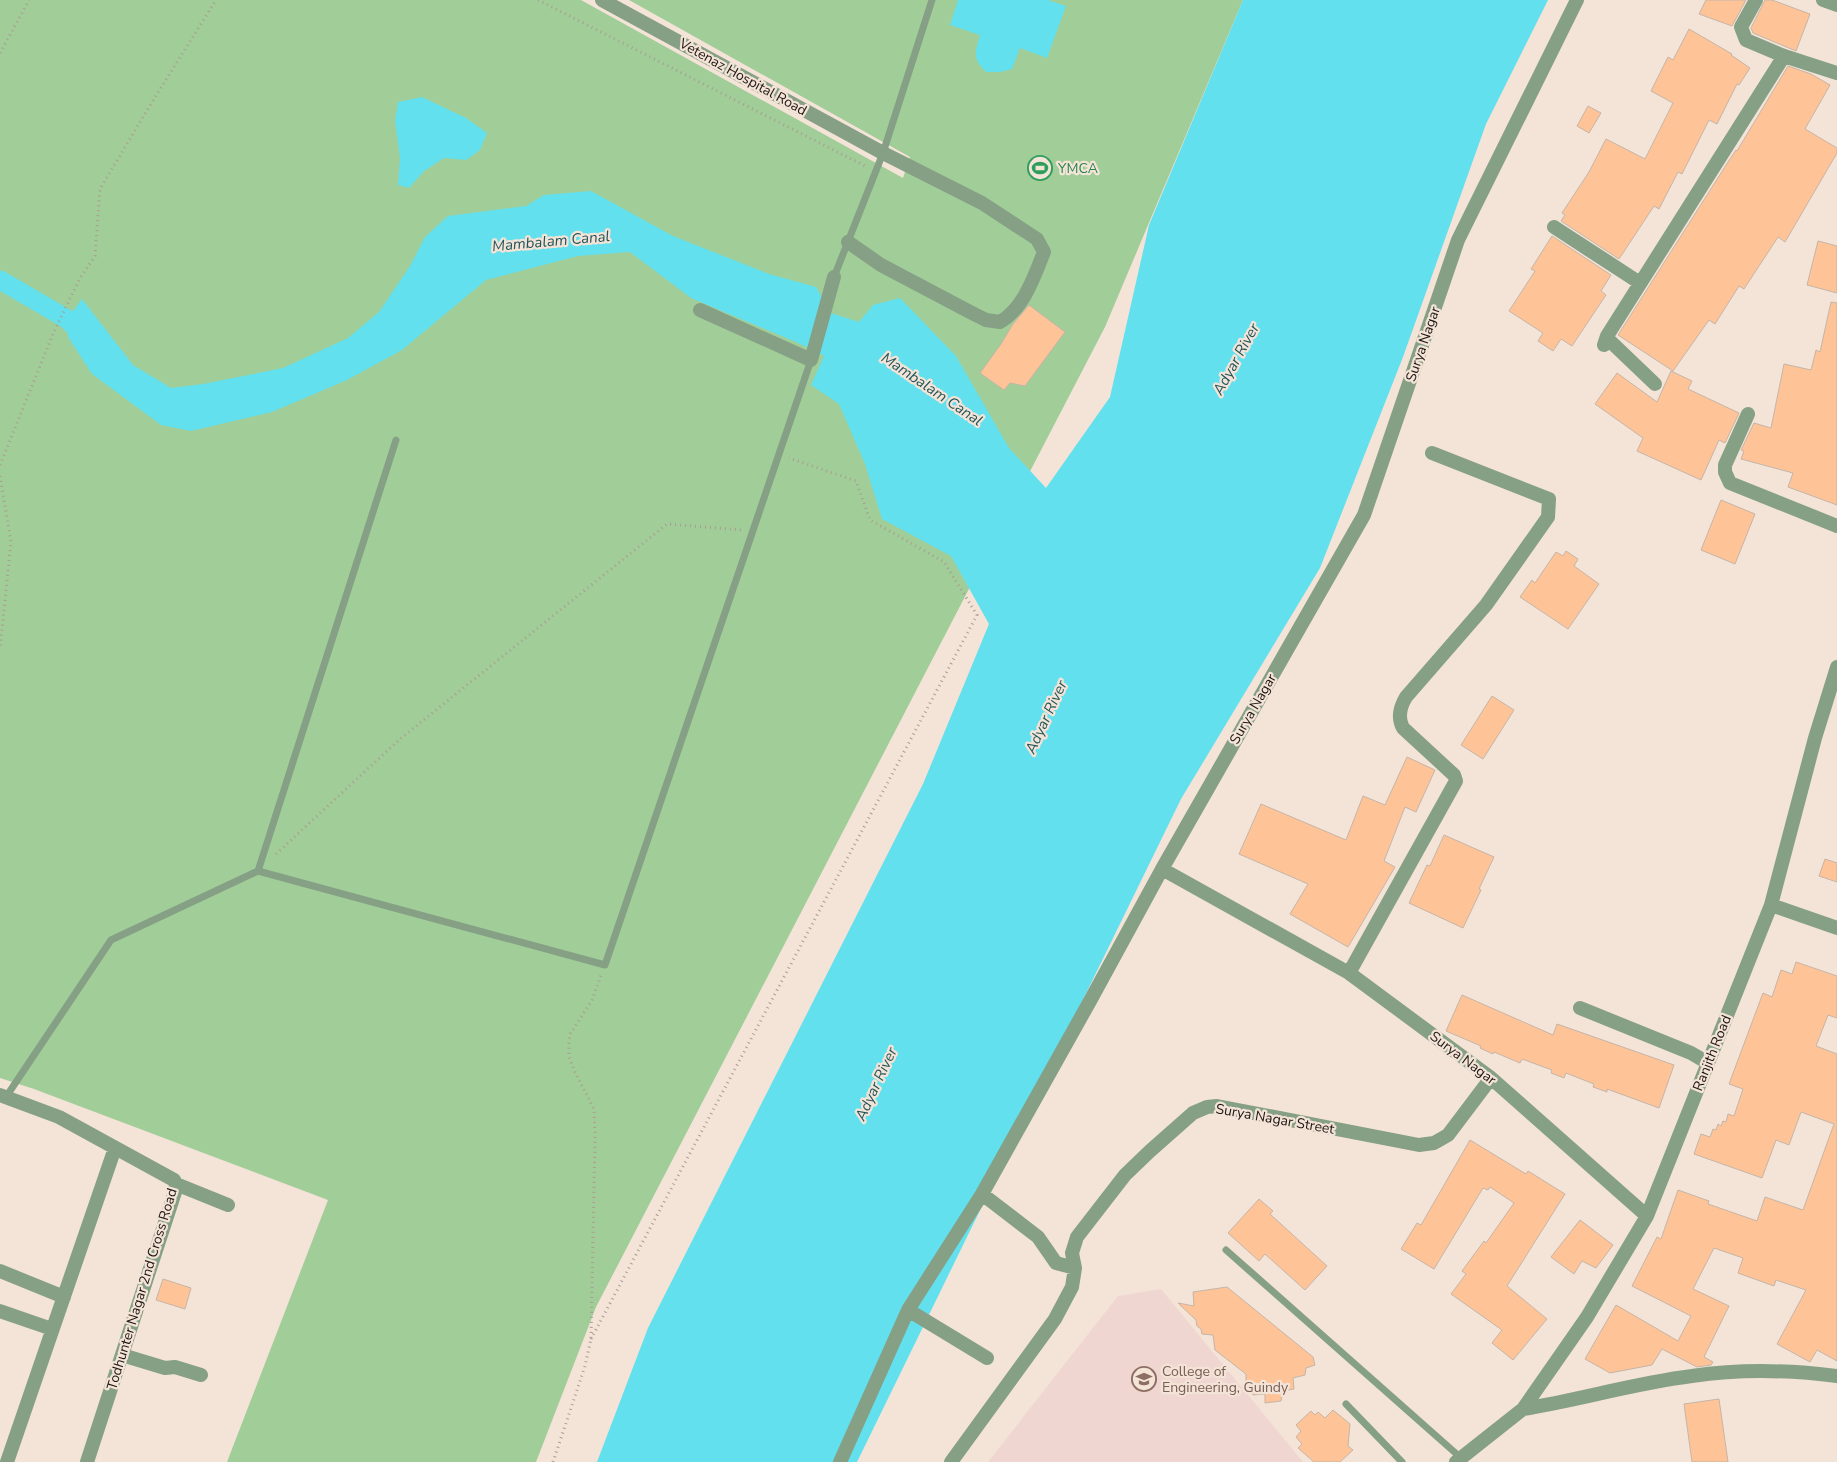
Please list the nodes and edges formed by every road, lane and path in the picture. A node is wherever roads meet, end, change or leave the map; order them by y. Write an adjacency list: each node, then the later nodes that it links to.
1 (29, 0): 10 (path)
2 (216, 0): 26 (path)
3 (538, 0): 14 (path)
4 (602, 0): 13 (street, Vetenaz Hospital Road)
5 (932, 0): 13 (lane)
6 (1577, 0): 32 (street, Surya Nagar)
7 (1756, 0): 11 (street)
8 (1823, 0): 9 (street)
9 (1837, 5)
10 (0, 53)
11 (1784, 56): 12 (street); 18 (street)
12 (1837, 73)
13 (883, 153): 14 (lane); 16 (street, Vetenaz Hospital Road)
14 (876, 171): 16 (lane)
15 (1554, 227): 18 (street)
16 (848, 242): 17 (lane)
17 (834, 277): 20 (street)
18 (1640, 283): 21 (street)
19 (700, 310): 20 (street)
20 (811, 360): 25 (lane)
21 (1655, 384)
22 (1748, 414): 28 (street)
23 (396, 440): 33 (lane)
24 (1432, 453): 37 (street)
25 (779, 455): 29 (lane); 54 (path)
26 (0, 465)
27 (0, 476): 30 (path)
28 (1837, 526)
29 (753, 531): 33 (path); 36 (lane)
30 (0, 649)
31 (1837, 667): 34 (street, Ranjith Road)
32 (1162, 869): 37 (street, Surya Nagar); 44 (street)
33 (258, 871): 36 (lane); 41 (lane)
34 (1771, 905): 35 (street); 39 (street, Ranjith Road)
35 (1837, 928)
36 (605, 965): 54 (path)
37 (1349, 973): 40 (street, Surya Nagar)
38 (1580, 1008): 39 (street)
39 (1708, 1063): 46 (street, Ranjith Road)
40 (1492, 1078): 46 (street, Surya Nagar); 48 (street, Surya Nagar Street)
41 (3, 1096): 42 (street, Todhunter Nagar 2nd Cross Road)
42 (115, 1148): 43 (street, Todhunter Nagar 2nd Cross Road); 50 (street)
43 (176, 1184): 45 (street); 55 (street, Todhunter Nagar 2nd Cross Road)
44 (982, 1194): 48 (street); 51 (street)
45 (228, 1206)
46 (1647, 1216): 60 (street, Ranjith Road)
47 (1226, 1250): 61 (lane)
48 (1075, 1268): 66 (street, Surya Nagar Street)
49 (0, 1271): 50 (street)
50 (64, 1297): 53 (street)
51 (908, 1310): 56 (street); 65 (street)
52 (0, 1311): 53 (street)
53 (52, 1329): 62 (street)
54 (591, 1339): 64 (path)
55 (122, 1355): 57 (street); 63 (street, Todhunter Nagar 2nd Cross Road)
56 (987, 1358)
57 (201, 1375)
58 (1837, 1376): 60 (street, Ranjith Road)
59 (1346, 1404): 67 (lane)
60 (1523, 1409): 61 (street, Ranjith Road)
61 (1458, 1460)
62 (7, 1462)
63 (87, 1462)
64 (553, 1462)
65 (840, 1462)
66 (951, 1462)
67 (1402, 1462)

